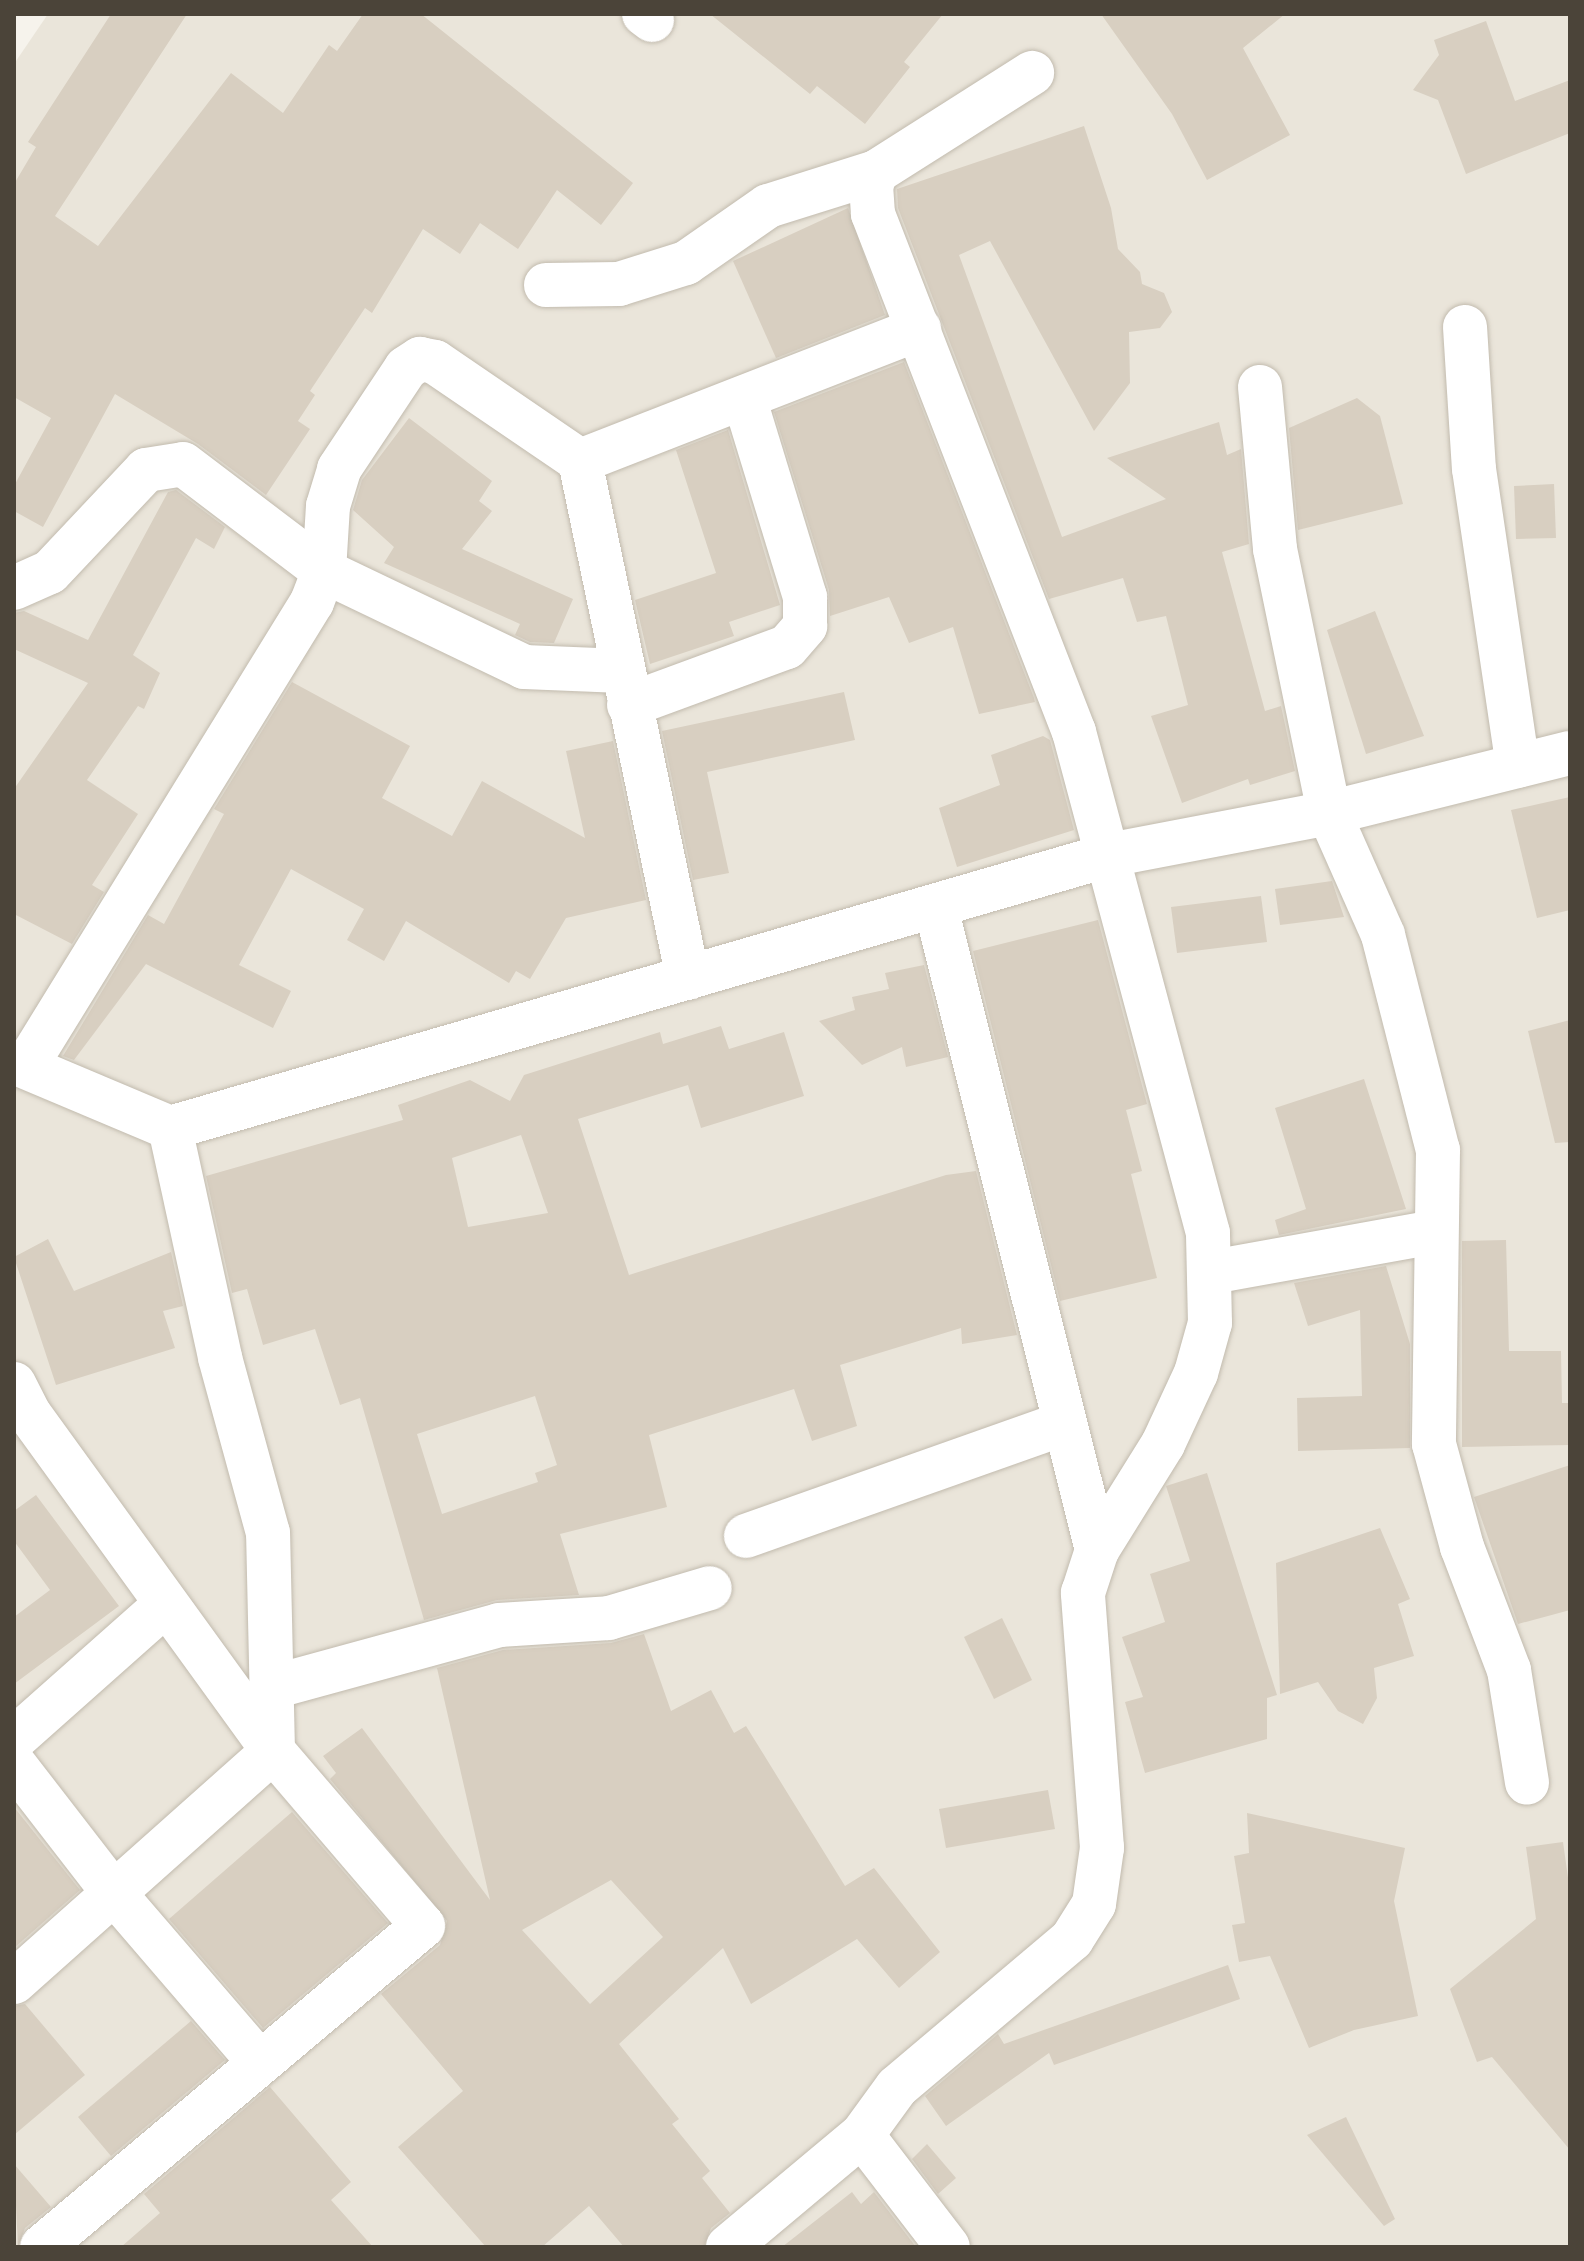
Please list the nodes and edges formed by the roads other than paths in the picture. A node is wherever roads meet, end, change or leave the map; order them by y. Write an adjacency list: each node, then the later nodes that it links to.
1 (1032, 73): 2 (street)
2 (876, 172): 3 (street); 5 (street)
3 (546, 285)
4 (1465, 327): 13 (street)
5 (919, 329): 7 (street); 15 (street)
6 (1260, 387): 14 (street)
7 (744, 398): 8 (street); 11 (street)
8 (580, 461): 9 (street); 11 (street)
9 (324, 571): 10 (street); 11 (street); 18 (street)
10 (14, 588)
11 (626, 688): 17 (street)
12 (1570, 753): 13 (street)
13 (1518, 766): 14 (street)
14 (1329, 813): 15 (street); 20 (street)
15 (1109, 855): 16 (street); 21 (street)
16 (936, 908): 17 (street); 23 (street)
17 (688, 978): 19 (street)
18 (20, 1064): 19 (street)
19 (170, 1128): 28 (street)
20 (1435, 1232): 21 (street); 32 (street)
21 (1212, 1272): 25 (street)
22 (14, 1384): 27 (street)
23 (1063, 1424): 24 (street); 25 (street)
24 (746, 1536)
25 (1097, 1550): 36 (street)
26 (710, 1588): 28 (street)
27 (165, 1605): 29 (street); 30 (street)
28 (273, 1687): 30 (street)
29 (14, 1739)
30 (273, 1751): 33 (street); 35 (street)
31 (14, 1764): 33 (street)
32 (1527, 1783)
33 (113, 1892): 34 (street); 35 (street)
34 (14, 1982)
35 (260, 2063): 37 (street)
36 (862, 2135): 38 (street); 39 (street)
37 (42, 2247)
38 (728, 2247)
39 (948, 2247)

